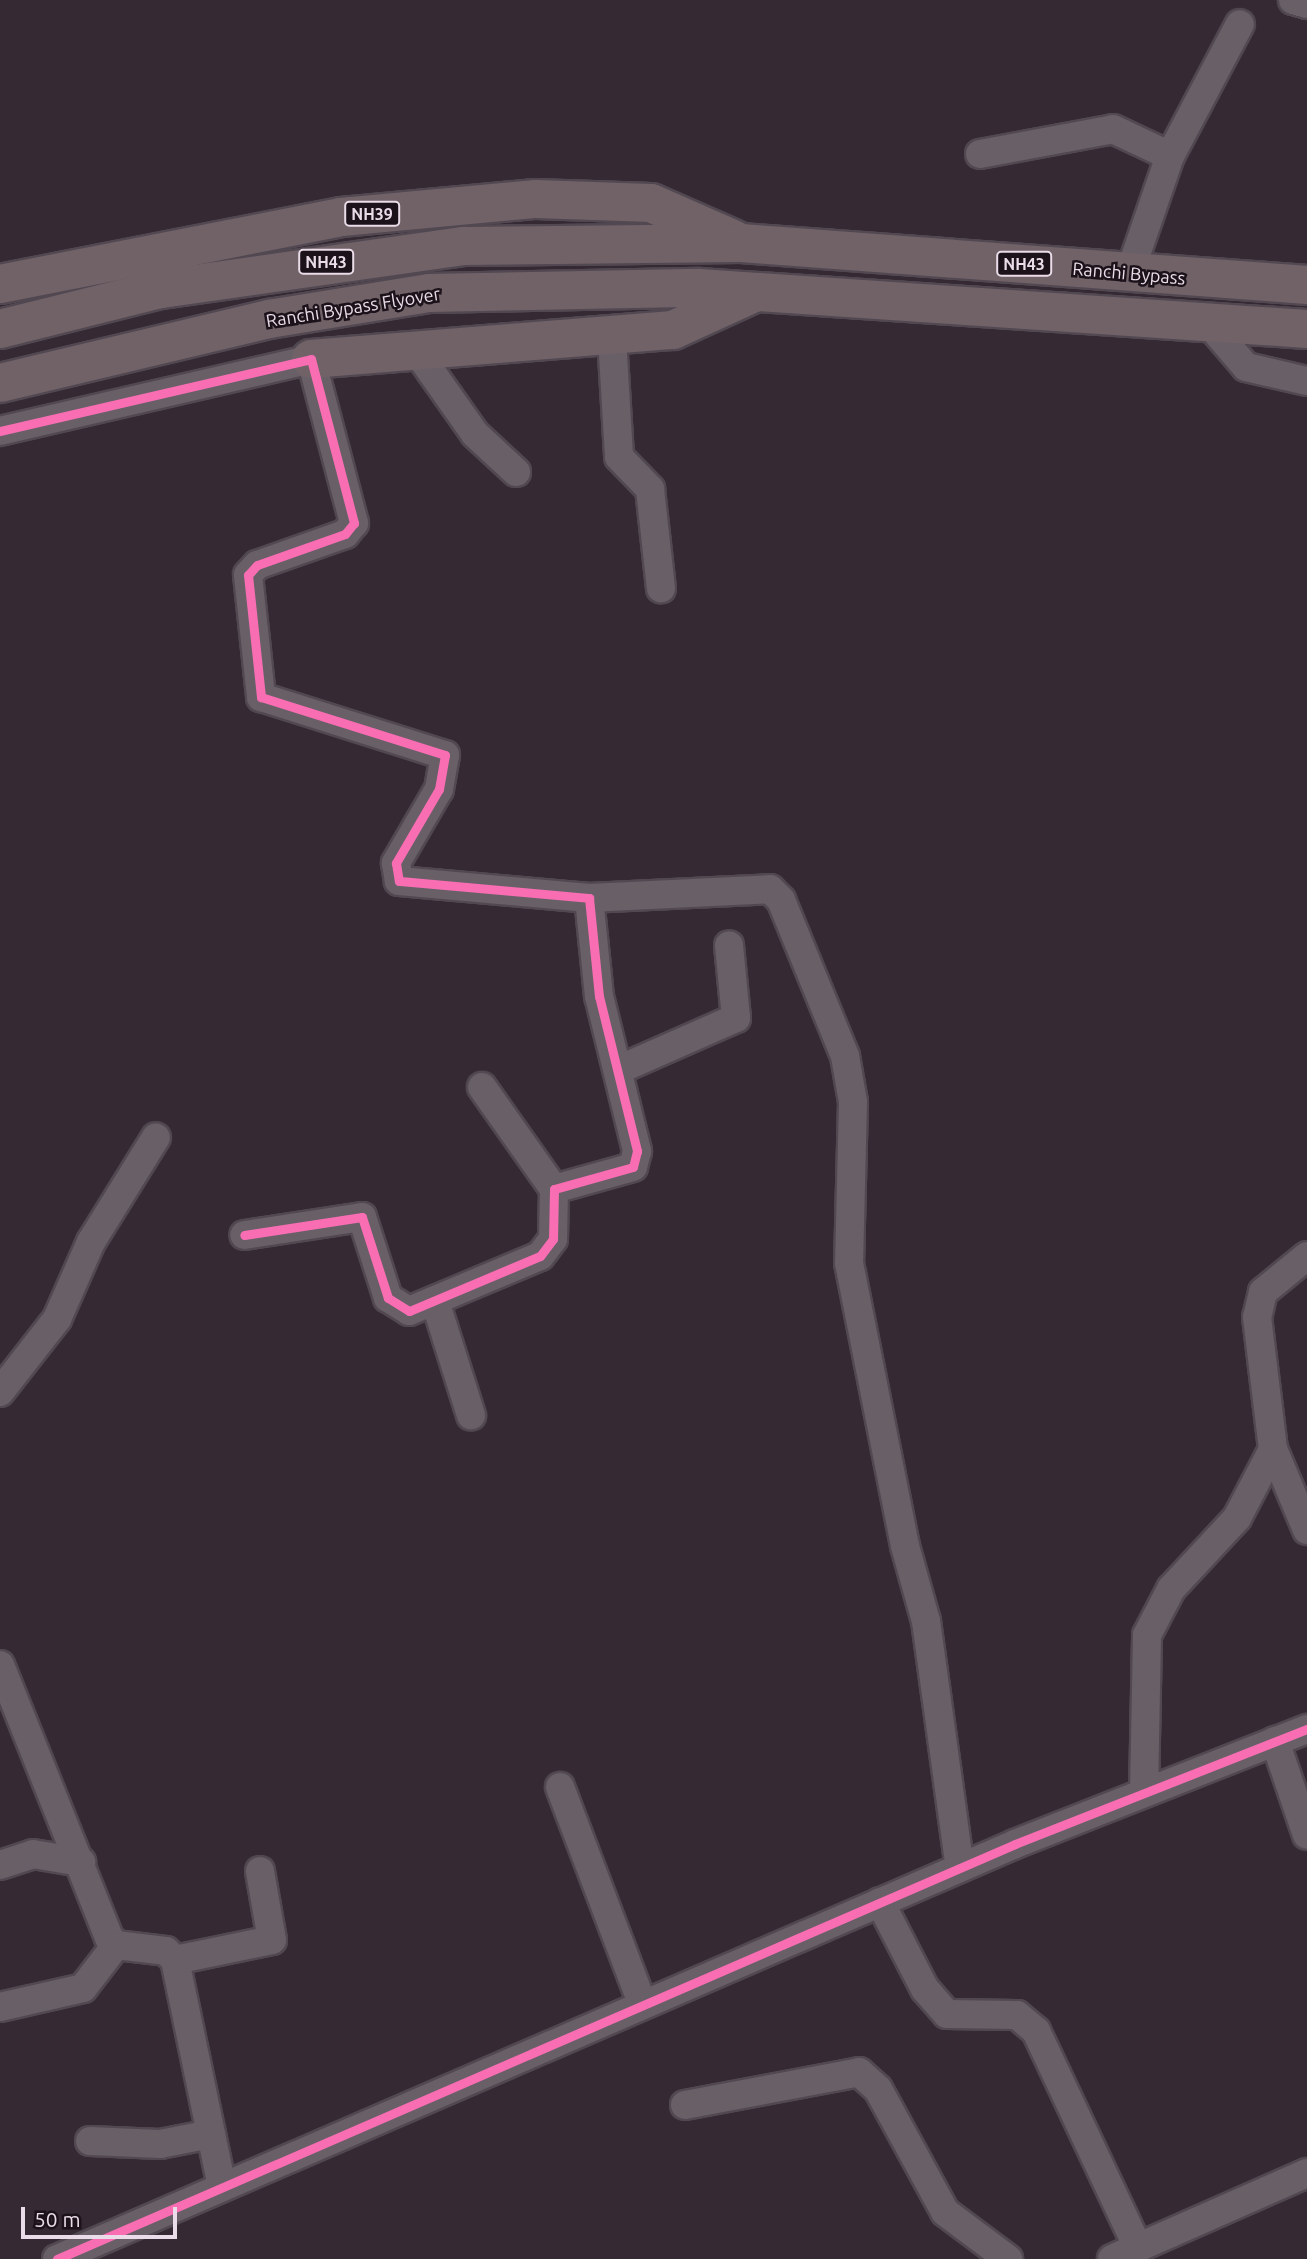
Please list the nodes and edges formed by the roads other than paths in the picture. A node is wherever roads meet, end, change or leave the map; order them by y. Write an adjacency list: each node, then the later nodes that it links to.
1 (1293, 0): 2 (street)
2 (1307, 4)
3 (1240, 24): 5 (street)
4 (980, 154): 5 (street)
5 (1170, 156): 7 (street)
6 (741, 243): 7 (highway, Ranchi Bypass / NH43); 8 (highway, NH39); 12 (highway, NH43)
7 (1130, 272): 9 (highway, Ranchi Bypass / NH43)
8 (0, 284)
9 (1307, 285)
10 (754, 293): 11 (highway); 14 (highway); 18 (highway, Ranchi Bypass Flyover)
11 (1210, 325): 13 (highway); 17 (street)
12 (0, 329)
13 (1307, 329)
14 (612, 338): 15 (highway); 21 (street)
15 (413, 346): 16 (highway); 20 (street)
16 (311, 359): 19 (street); 22 (street)
17 (1307, 381)
18 (0, 383)
19 (0, 431)
20 (516, 472)
21 (661, 588)
22 (589, 898): 24 (street); 43 (street)
23 (729, 944): 24 (street)
24 (618, 1070): 27 (street)
25 (482, 1087): 27 (street)
26 (156, 1137): 31 (street)
27 (554, 1189): 30 (street)
28 (244, 1235): 30 (street)
29 (1307, 1256): 33 (street)
30 (435, 1301): 32 (street)
31 (0, 1392)
32 (471, 1415)
33 (1273, 1449): 34 (street); 39 (street)
34 (1307, 1530)
35 (0, 1665): 41 (street)
36 (1307, 1729): 37 (street)
37 (1275, 1741): 39 (street); 40 (street)
38 (559, 1787): 48 (street)
39 (1144, 1793): 43 (street)
40 (1307, 1835)
41 (81, 1862): 42 (street); 46 (street)
42 (0, 1865)
43 (960, 1868): 45 (street)
44 (260, 1871): 47 (street)
45 (880, 1902): 48 (street); 55 (street)
46 (116, 1945): 47 (street); 49 (street)
47 (175, 1960): 51 (street)
48 (642, 2003): 54 (street)
49 (0, 2007)
50 (685, 2105): 57 (street)
51 (211, 2134): 52 (street); 54 (street)
52 (90, 2141)
53 (1307, 2173): 55 (street)
54 (222, 2187): 56 (street)
55 (1138, 2248): 58 (street)
56 (57, 2259)
57 (1008, 2259)
58 (1112, 2259)

